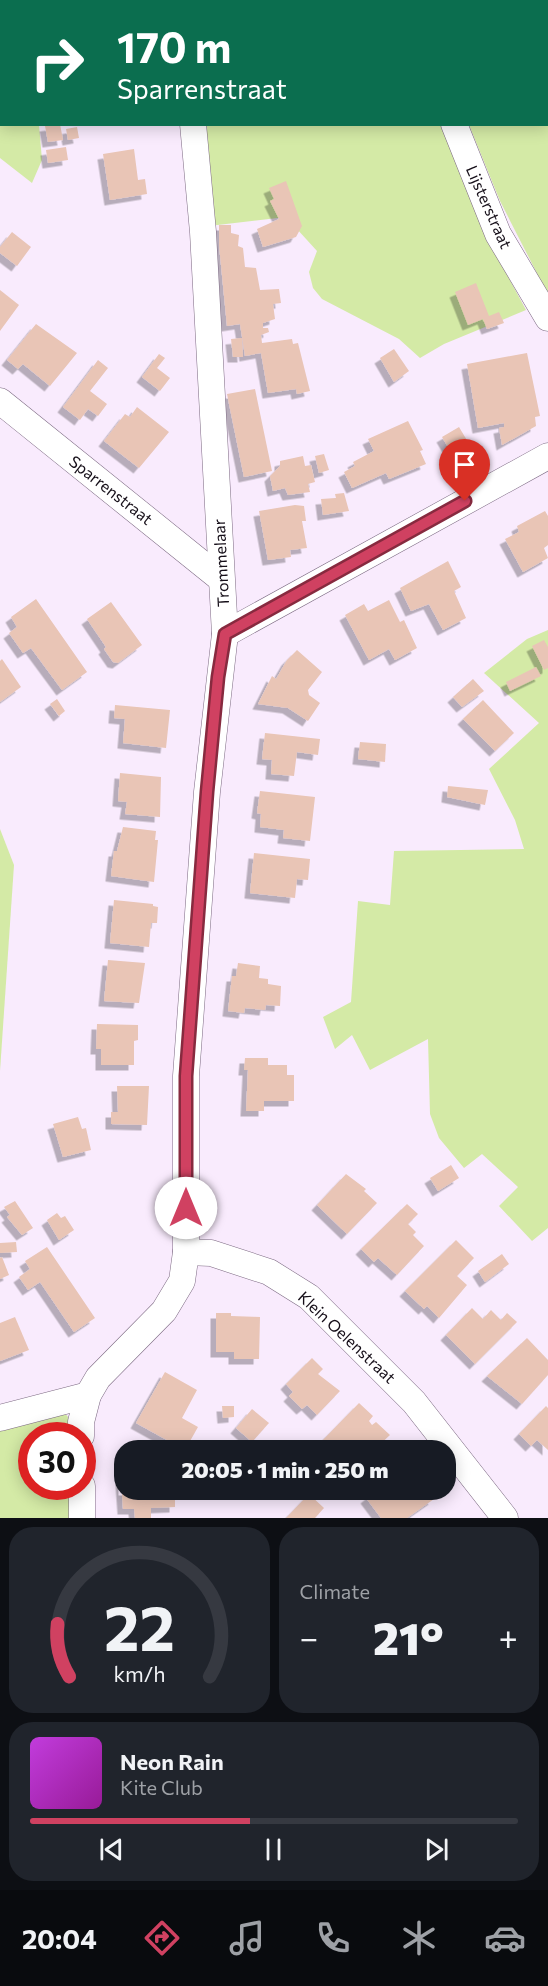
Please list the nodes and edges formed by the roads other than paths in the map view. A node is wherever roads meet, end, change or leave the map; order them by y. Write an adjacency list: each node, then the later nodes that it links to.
1 (193, 126): 6 (street, Trommelaar)
2 (455, 126): 3 (street, Lijsterstraat)
3 (548, 318)
4 (0, 401): 6 (street, Sparrenstraat)
5 (548, 456): 7 (street)
6 (221, 579): 7 (street, Trommelaar)
7 (225, 634): 8 (street, Trommelaar)
8 (186, 1251): 9 (street); 14 (street, Klein Oelenstraat)
9 (88, 1395): 10 (street); 11 (street)
10 (0, 1418)
11 (81, 1422)
12 (82, 1500): 13 (street)
13 (82, 1518)
14 (505, 1518)

